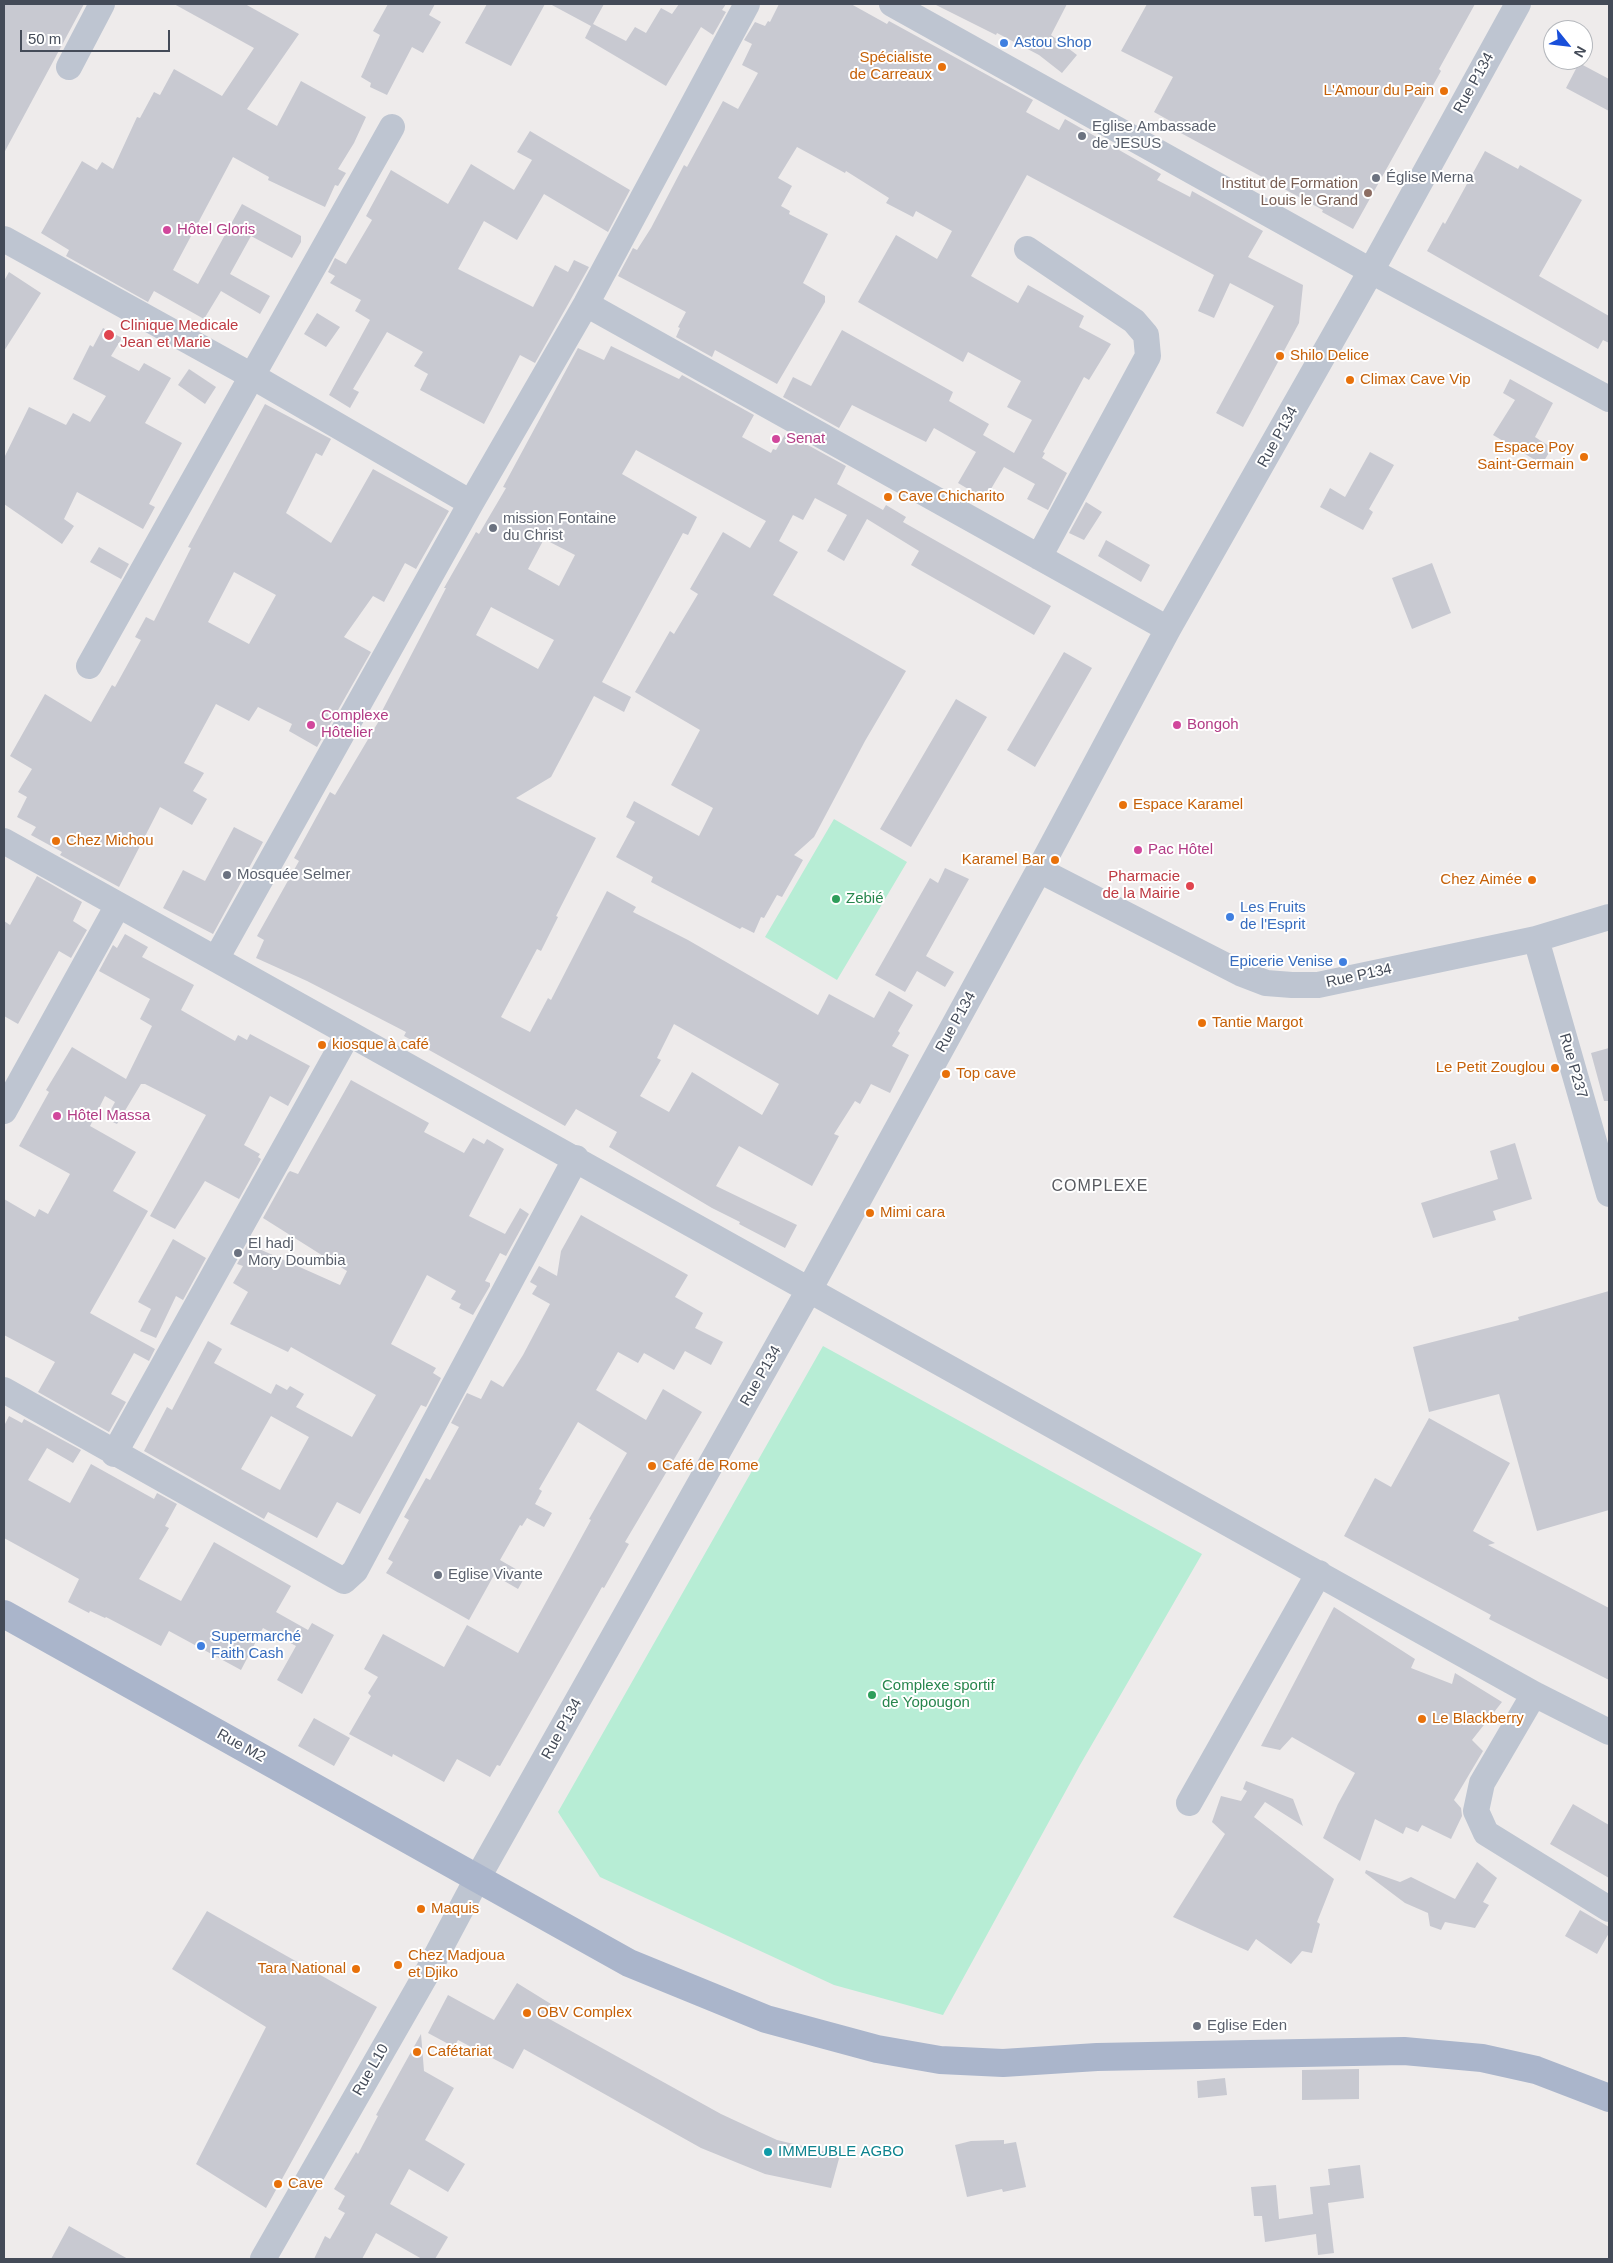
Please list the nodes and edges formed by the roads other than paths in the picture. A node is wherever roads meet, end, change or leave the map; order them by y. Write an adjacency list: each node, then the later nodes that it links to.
1 (102, 4): 5 (street)
2 (746, 4): 10 (street)
3 (892, 4): 9 (street)
4 (1518, 4): 9 (street, Rue P134)
5 (69, 67)
6 (392, 127): 11 (street)
7 (4, 239): 11 (street)
8 (1027, 249): 14 (street)
9 (1371, 270): 12 (street); 15 (street, Rue P134)
10 (586, 304): 13 (street); 14 (street)
11 (252, 376): 13 (street); 16 (street)
12 (1609, 399)
13 (471, 503): 22 (street)
14 (1039, 558): 15 (street)
15 (1168, 629): 18 (street, Rue P134)
16 (89, 666)
17 (4, 841): 19 (street)
18 (1039, 870): 21 (street, Rue P134); 27 (street, Rue P134)
19 (118, 905): 22 (street); 24 (street)
20 (1609, 917): 21 (street, Rue P134)
21 (1536, 939): 26 (street, Rue P237)
22 (216, 959): 23 (street)
23 (348, 1034): 25 (street); 29 (street)
24 (4, 1111)
25 (576, 1158): 27 (street); 29 (street)
26 (1609, 1194)
27 (809, 1290): 30 (street); 35 (street, Rue P134)
28 (4, 1390): 29 (street)
29 (114, 1454)
30 (1319, 1573): 32 (street); 34 (street)
31 (4, 1614): 35 (main road, Rue M2)
32 (1534, 1694): 33 (street); 36 (street)
33 (1609, 1732)
34 (1189, 1803)
35 (477, 1879): 37 (main road, Rue M2); 38 (street, Rue L10)
36 (1609, 1909)
37 (1609, 2098)
38 (263, 2259)

